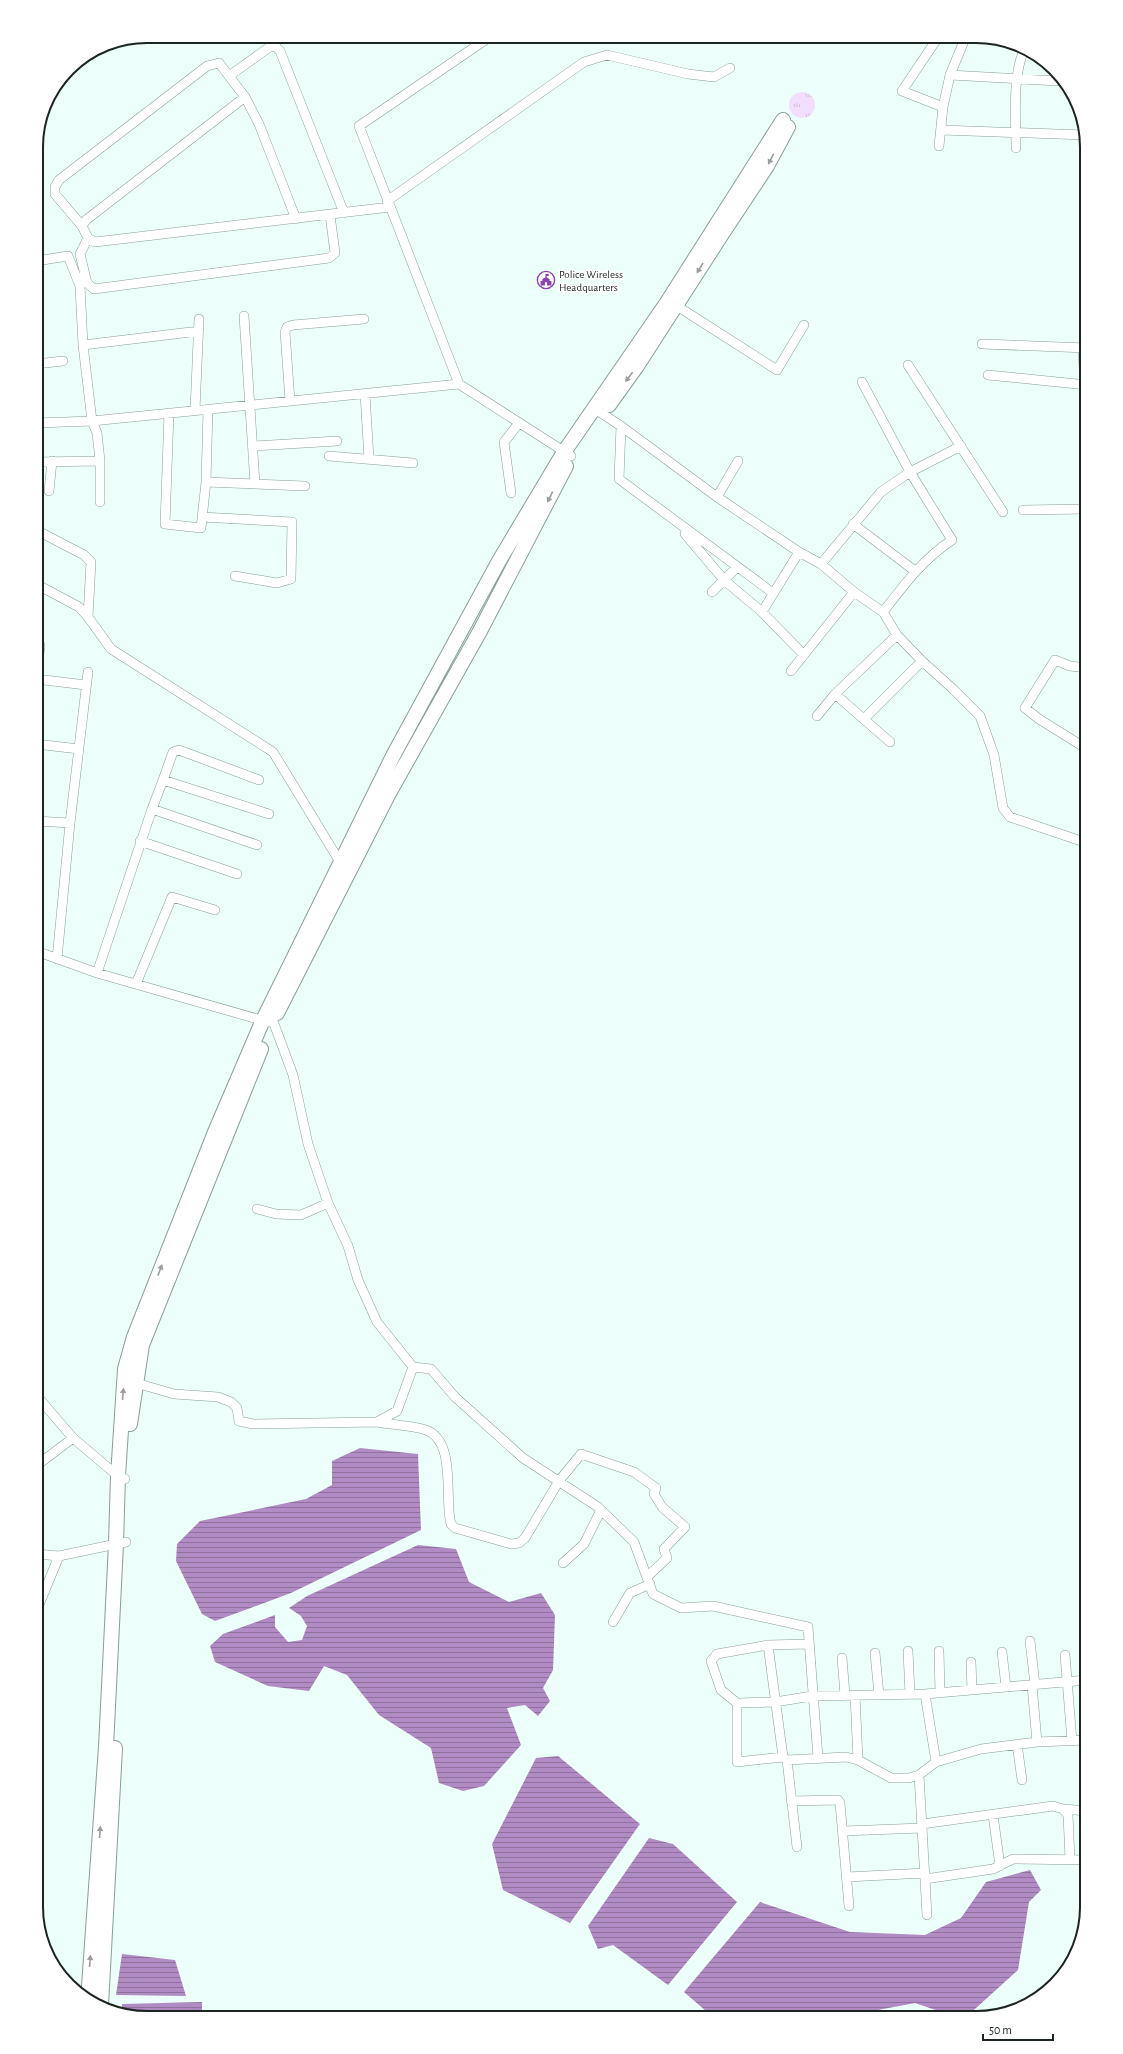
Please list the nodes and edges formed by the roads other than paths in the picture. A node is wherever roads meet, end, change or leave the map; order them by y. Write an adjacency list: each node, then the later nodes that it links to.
1 (481, 43): 18 (street)
2 (934, 43): 11 (street)
3 (963, 43): 6 (street)
4 (1023, 55): 8 (street)
5 (730, 68): 18 (street)
6 (950, 75): 8 (street); 11 (street)
7 (229, 76): 10 (street); 19 (street); 22 (street)
8 (1018, 79): 9 (street); 14 (street)
9 (1056, 81)
10 (246, 97): 21 (street); 22 (street)
11 (943, 107): 13 (street)
12 (786, 122): 25 (main road)
13 (941, 130): 14 (street); 16 (street)
14 (1016, 134): 15 (street); 17 (street)
15 (1079, 135)
16 (939, 146)
17 (1016, 148)
18 (388, 204): 19 (street); 39 (street)
19 (344, 213): 20 (street)
20 (330, 215): 21 (street); 23 (street)
21 (296, 219): 23 (street)
22 (82, 226): 23 (street)
23 (88, 238)
24 (43, 260): 32 (street)
25 (671, 305): 29 (street); 46 (main road)
26 (244, 316): 43 (street)
27 (199, 319): 30 (street)
28 (364, 319): 42 (street)
29 (804, 325)
30 (198, 331): 32 (street); 45 (street)
31 (982, 344): 33 (street)
32 (83, 345): 48 (street)
33 (1080, 348)
34 (63, 361): 35 (street)
35 (43, 363)
36 (908, 365): 54 (street)
37 (988, 375): 40 (street)
38 (862, 382): 63 (street)
39 (459, 384): 41 (street); 50 (street)
40 (1080, 384)
41 (365, 394): 42 (street); 57 (street)
42 (290, 401): 43 (street)
43 (250, 405): 44 (street); 53 (street)
44 (208, 409): 45 (street); 64 (street)
45 (195, 410): 47 (street)
46 (598, 411): 51 (street); 55 (main road)
47 (169, 413): 48 (street); 74 (street)
48 (92, 421): 49 (street); 58 (street)
49 (43, 423)
50 (519, 423): 55 (street); 68 (street)
51 (621, 426): 69 (street); 75 (street)
52 (337, 441): 53 (street)
53 (254, 446): 65 (street)
54 (961, 446): 63 (street); 73 (street)
55 (567, 454): 115 (main road); 122 (main road, one-way to 122)
56 (329, 456): 57 (street)
57 (369, 459): 62 (street)
58 (100, 461): 61 (street); 70 (street)
59 (738, 461): 69 (street)
60 (43, 462): 61 (street)
61 (52, 462): 67 (street)
62 (413, 463)
63 (910, 472): 76 (street); 81 (street)
64 (206, 482): 65 (street); 74 (street)
65 (255, 484): 66 (street)
66 (305, 486)
67 (49, 491)
68 (511, 493)
69 (717, 497): 78 (street)
70 (100, 502)
71 (1080, 509): 72 (street)
72 (1023, 510)
73 (1004, 512)
74 (202, 517): 82 (street)
75 (675, 522): 80 (street); 83 (street)
76 (853, 524): 79 (street); 81 (street)
77 (43, 534): 90 (street)
78 (799, 552): 79 (street); 87 (street)
79 (821, 564): 86 (street)
80 (737, 567): 83 (street); 87 (street)
81 (915, 571): 89 (street)
82 (235, 576)
83 (724, 580): 85 (street); 88 (street)
84 (43, 588): 90 (street)
85 (712, 592)
86 (854, 592): 89 (street); 92 (street)
87 (773, 593): 88 (street)
88 (762, 612): 92 (street)
89 (883, 612): 91 (street)
90 (88, 617): 115 (street)
91 (897, 635): 93 (street); 99 (street)
92 (804, 655): 95 (street)
93 (922, 661): 101 (street); 113 (street)
94 (1080, 667): 104 (street)
95 (791, 671)
96 (88, 672): 98 (street)
97 (43, 680): 98 (street)
98 (86, 685): 105 (street)
99 (835, 694): 100 (street); 101 (street)
100 (817, 716)
101 (864, 719): 102 (street)
102 (890, 742)
103 (43, 745): 105 (street)
104 (1080, 745)
105 (79, 750): 111 (street)
106 (164, 780): 107 (street); 108 (street); 109 (street)
107 (259, 780)
108 (152, 810): 112 (street); 114 (street)
109 (269, 814)
110 (43, 821): 111 (street)
111 (70, 823): 119 (street)
112 (140, 841): 116 (street); 120 (street)
113 (1080, 841)
114 (257, 845)
115 (340, 862): 122 (main road)
116 (237, 874)
117 (215, 910): 121 (street)
118 (43, 954): 119 (street)
119 (57, 960): 120 (street)
120 (97, 973): 121 (street)
121 (136, 984): 122 (street)
122 (269, 1021): 123 (street); 126 (main road); 131 (main road, one-way to 122)
123 (328, 1203): 124 (street); 125 (street)
124 (257, 1209)
125 (413, 1367): 128 (street); 132 (street)
126 (136, 1383): 128 (street); 131 (main road)
127 (43, 1404): 129 (street)
128 (377, 1422): 132 (street)
129 (73, 1438): 130 (street); 131 (street)
130 (43, 1459)
131 (121, 1477): 134 (main road)
132 (559, 1481): 133 (street); 138 (street)
133 (601, 1510): 137 (street); 138 (street)
134 (121, 1543): 136 (street); 189 (main road, one-way to 134); 190 (main road)
135 (43, 1555): 136 (street)
136 (59, 1556): 139 (street)
137 (563, 1562)
138 (648, 1581): 140 (street); 142 (street)
139 (43, 1595)
140 (613, 1622)
141 (1030, 1641): 153 (street)
142 (809, 1644): 143 (street); 162 (street)
143 (768, 1645): 163 (street); 164 (street)
144 (908, 1651): 157 (street)
145 (939, 1651): 156 (street)
146 (1002, 1652): 154 (street)
147 (875, 1653): 161 (street)
148 (1065, 1655): 152 (street)
149 (842, 1658): 159 (street)
150 (971, 1662): 155 (street)
151 (1080, 1681): 152 (street)
152 (1068, 1682): 153 (street); 165 (street)
153 (1034, 1685): 154 (street); 167 (street)
154 (1006, 1688): 155 (street)
155 (972, 1690): 156 (street)
156 (940, 1693): 158 (street)
157 (910, 1694): 158 (street); 161 (street)
158 (924, 1694): 172 (street)
159 (845, 1695): 160 (street); 162 (street)
160 (855, 1695): 161 (street); 171 (street)
161 (879, 1695)
162 (812, 1696): 163 (street); 170 (street)
163 (775, 1702): 164 (street); 169 (street)
164 (737, 1703): 169 (street)
165 (1072, 1740): 166 (street); 167 (street)
166 (1080, 1740)
167 (1037, 1742): 168 (street)
168 (1017, 1744): 172 (street); 174 (street)
169 (785, 1758): 170 (street); 175 (street)
170 (818, 1758): 171 (street)
171 (858, 1760): 173 (street)
172 (936, 1762): 173 (street)
173 (919, 1775): 179 (street)
174 (1022, 1780)
175 (791, 1800): 180 (street); 181 (street)
176 (1063, 1809): 177 (street); 178 (street); 182 (street)
177 (1080, 1810)
178 (993, 1815): 179 (street); 184 (street)
179 (922, 1826): 180 (street); 185 (street)
180 (844, 1831): 186 (street)
181 (797, 1847)
182 (1070, 1860): 183 (street); 184 (street)
183 (1080, 1860)
184 (1000, 1866): 185 (street)
185 (925, 1876): 186 (street); 188 (street)
186 (847, 1877): 187 (street)
187 (850, 1906)
188 (927, 1914)
189 (89, 1993)
190 (101, 2000)

